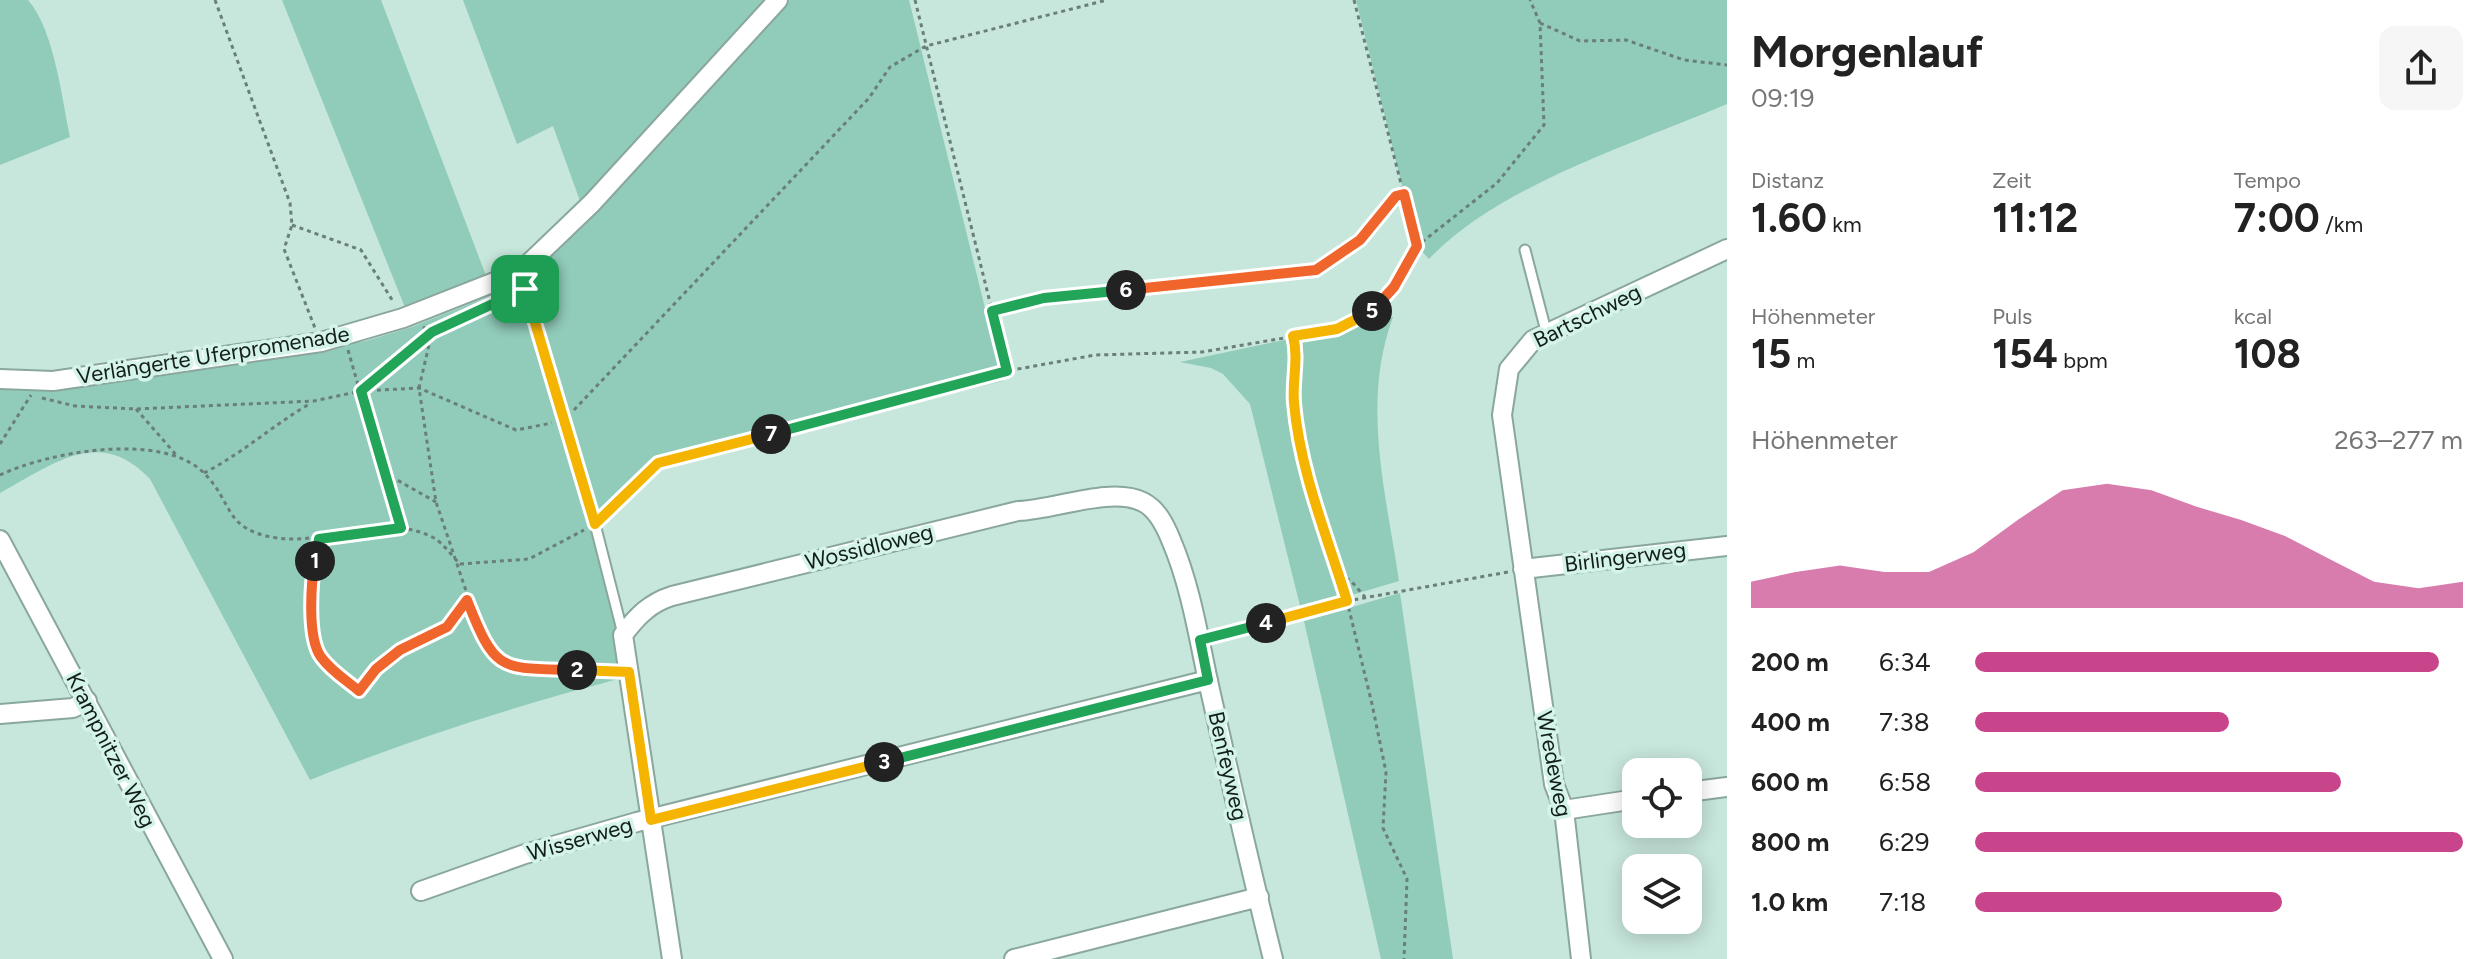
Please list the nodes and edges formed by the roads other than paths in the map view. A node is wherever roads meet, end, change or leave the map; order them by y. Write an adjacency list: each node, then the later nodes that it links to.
1 (778, 0): 4 (street, Verlängerte Uferpromenade)
2 (1727, 249): 5 (street, Bartschweg)
3 (1525, 250): 5 (lane)
4 (523, 281): 6 (street, Verlängerte Uferpromenade); 11 (lane)
5 (1546, 331): 10 (street, Bartschweg)
6 (0, 379)
7 (1131, 497): 11 (street, Wossidloweg); 12 (street, Benfeyweg)
8 (0, 540): 13 (street, Krampnitzer Weg)
9 (1727, 546): 10 (street, Birlingerweg)
10 (1523, 569): 18 (street, Wredeweg)
11 (623, 635): 19 (street)
12 (1208, 680): 19 (street, Wisserweg); 21 (street, Benfeyweg)
13 (87, 701): 14 (street); 22 (street, Krampnitzer Weg)
14 (0, 714)
15 (1727, 787): 16 (street)
16 (1702, 790)
17 (1622, 801): 18 (street)
18 (1564, 810): 26 (street, Wredeweg)
19 (651, 820): 20 (street, Wisserweg); 23 (street)
20 (421, 891)
21 (1259, 897): 24 (street); 25 (street, Benfeyweg)
22 (223, 959)
23 (672, 959)
24 (1014, 959)
25 (1273, 959)
26 (1581, 959)

